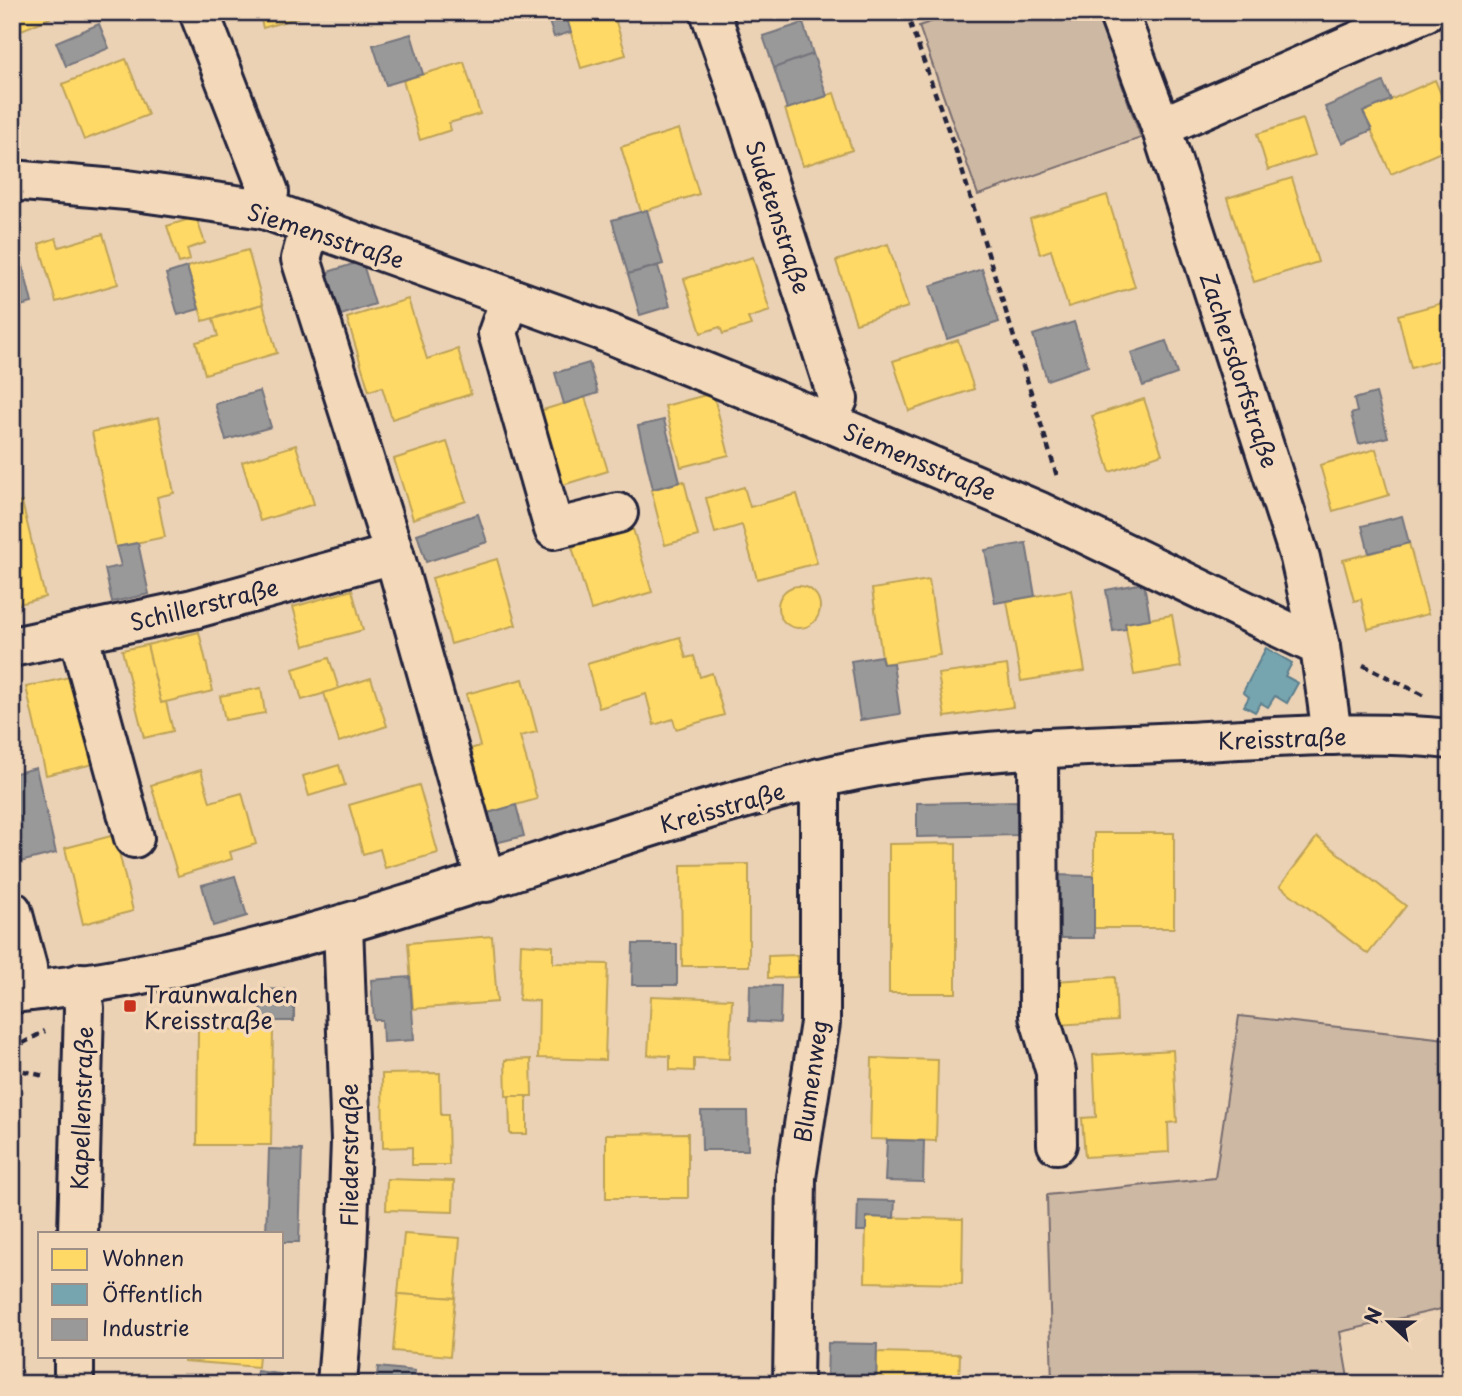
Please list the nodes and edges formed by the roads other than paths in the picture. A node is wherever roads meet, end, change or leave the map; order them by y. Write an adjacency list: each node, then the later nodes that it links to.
1 (199, 12): 7 (street)
2 (710, 12): 10 (street, Sudetenstraße)
3 (1118, 12): 5 (street, Zachersdorfstraße)
4 (1425, 12): 5 (street)
5 (1161, 127): 15 (street, Zachersdorfstraße)
6 (12, 180): 7 (street, Siemensstraße)
7 (264, 209): 8 (street, Siemensstraße)
8 (310, 226): 9 (street, Siemensstraße); 12 (street)
9 (510, 299): 10 (street, Siemensstraße); 11 (street)
10 (828, 422): 15 (street, Siemensstraße)
11 (618, 513)
12 (394, 554): 13 (street, Schillerstraße); 21 (street)
13 (78, 633): 14 (street, Schillerstraße); 20 (street)
14 (12, 647)
15 (1320, 647): 16 (street, Zachersdorfstraße)
16 (1332, 735): 17 (street, Kreisstraße); 18 (street, Kreisstraße)
17 (1450, 739)
18 (1038, 748): 19 (street, Kreisstraße); 26 (street)
19 (820, 778): 21 (street, Kreisstraße); 31 (street, Blumenweg)
20 (134, 838)
21 (486, 882): 23 (street, Kreisstraße)
22 (12, 911): 25 (street)
23 (343, 925): 24 (street, Kreisstraße); 30 (street, Fliederstraße)
24 (81, 984): 25 (street, Kreisstraße); 27 (street, Kapellenstraße)
25 (21, 992)
26 (1057, 1144)
27 (78, 1232)
28 (74, 1358): 29 (street)
29 (74, 1384)
30 (337, 1384)
31 (793, 1384)

